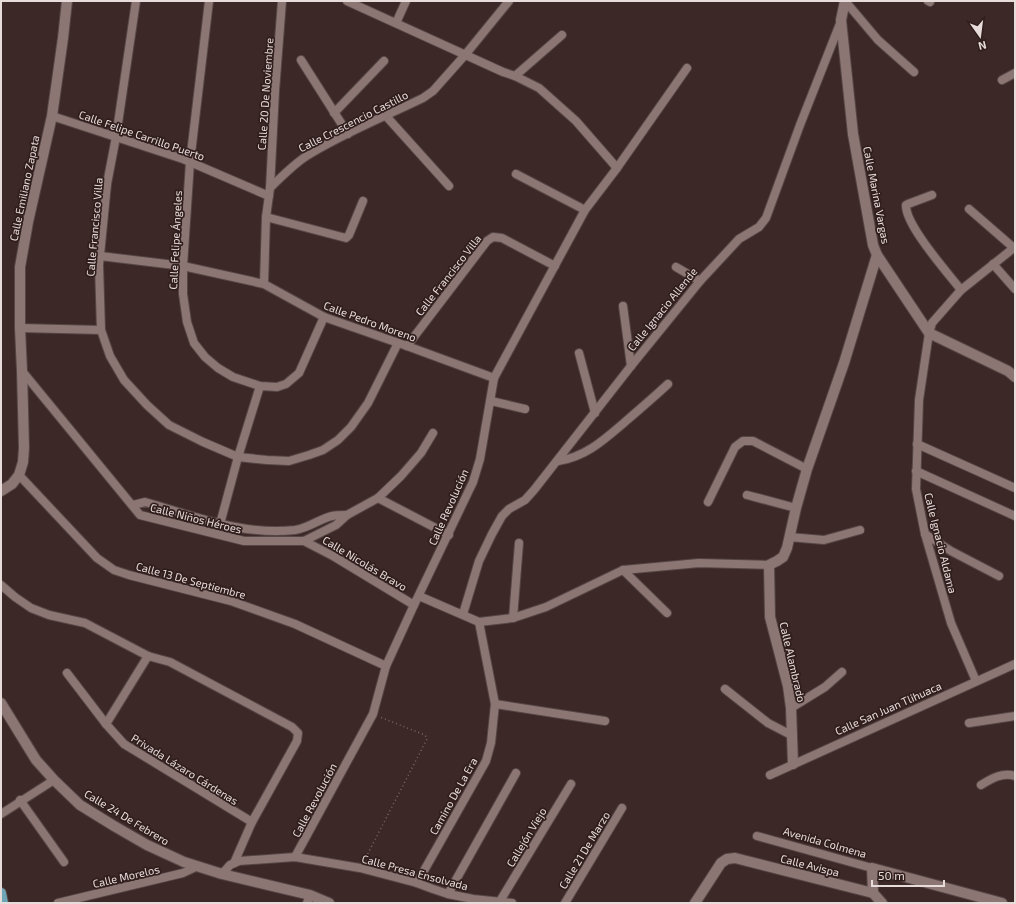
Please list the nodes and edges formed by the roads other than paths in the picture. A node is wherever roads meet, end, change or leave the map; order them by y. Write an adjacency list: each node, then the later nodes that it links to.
1 (67, 1): 21 (street, Calle Emiliano Zapata)
2 (136, 1): 24 (street, Calle Francisco Villa)
3 (209, 1): 25 (street, Calle Felipe Ángeles)
4 (282, 1): 29 (street, Calle 20 De Noviembre)
5 (348, 1): 10 (street)
6 (406, 1): 10 (street)
7 (509, 1): 12 (street, Calle Crescencio Castillo)
8 (845, 1): 9 (street, Calle Ignacio Allende); 16 (street)
9 (841, 20): 36 (street, Calle Marina Vargas); 42 (street, Calle Ignacio Allende)
10 (396, 23): 12 (street)
11 (562, 35): 18 (street)
12 (465, 55): 18 (street); 22 (street, Calle Crescencio Castillo)
13 (301, 60): 20 (street)
14 (384, 61): 20 (street)
15 (687, 68): 26 (street, Calle Revolución)
16 (914, 72)
17 (1015, 73): 19 (street)
18 (516, 76): 26 (street)
19 (1002, 80)
20 (334, 113): 23 (street)
21 (52, 116): 24 (street, Calle Felipe Carrillo Puerto); 48 (street, Calle Emiliano Zapata)
22 (386, 116): 23 (street, Calle Crescencio Castillo); 28 (street)
23 (348, 134): 29 (street, Calle Crescencio Castillo)
24 (116, 137): 25 (street, Calle Felipe Carrillo Puerto); 37 (street, Calle Francisco Villa)
25 (190, 162): 29 (street, Calle Felipe Carrillo Puerto); 39 (street, Calle Felipe Ángeles)
26 (617, 168): 33 (street, Calle Revolución)
27 (516, 174): 33 (street)
28 (449, 186)
29 (269, 192): 34 (street)
30 (932, 195): 45 (street)
31 (363, 201): 34 (street)
32 (969, 209): 35 (street)
33 (585, 210): 40 (street, Calle Revolución)
34 (266, 217): 43 (street)
35 (1015, 248): 38 (street, Calle Ignacio Aldama)
36 (877, 255): 50 (street, Calle Marina Vargas); 67 (street)
37 (100, 256): 39 (street, Calle Pedro Moreno); 49 (street, Calle Francisco Villa)
38 (993, 264): 44 (street); 45 (street, Calle Ignacio Aldama)
39 (183, 266): 43 (street, Calle Pedro Moreno); 59 (street, Calle Felipe Ángeles)
40 (555, 266): 52 (street, Calle Francisco Villa); 57 (street, Calle Revolución)
41 (676, 267): 42 (street)
42 (700, 282): 54 (street, Calle Ignacio Allende)
43 (264, 284): 47 (street, Calle Pedro Moreno)
44 (1015, 289)
45 (961, 290): 50 (street, Calle Ignacio Aldama)
46 (623, 306): 54 (street)
47 (324, 317): 51 (street, Calle Pedro Moreno); 59 (street, Calle Felipe Ángeles)
48 (20, 328): 49 (street); 55 (street, Calle Emiliano Zapata)
49 (101, 330): 65 (street, Calle Francisco Villa)
50 (929, 333): 56 (street); 64 (street, Calle Ignacio Aldama)
51 (398, 343): 52 (street, Calle Pedro Moreno); 65 (street, Calle Francisco Villa)
52 (407, 346): 57 (street, Calle Pedro Moreno)
53 (579, 353): 62 (street)
54 (632, 366): 62 (street, Calle Ignacio Allende)
55 (22, 371): 69 (street, Calle Emiliano Zapata); 75 (street, Calle Niños Héroes)
56 (1015, 377)
57 (494, 378): 60 (street, Calle Revolución)
58 (668, 384): 66 (street)
59 (260, 386): 65 (street)
60 (491, 401): 61 (street); 82 (street, Calle Revolución)
61 (525, 409)
62 (595, 413): 66 (street, Calle Ignacio Allende)
63 (433, 433): 73 (street, Calle Niños Héroes)
64 (917, 444): 68 (street, Calle Ignacio Aldama); 70 (street)
65 (238, 457): 79 (street)
66 (558, 461): 93 (street, Calle Ignacio Allende)
67 (807, 469): 74 (street); 76 (street)
68 (916, 471): 78 (street); 81 (street, Calle Ignacio Aldama)
69 (19, 475): 71 (street); 98 (street, Calle 13 De Septiembre)
70 (1015, 488)
71 (1, 491)
72 (747, 495): 76 (street)
73 (378, 498): 77 (street, Calle Niños Héroes); 82 (street)
74 (708, 502)
75 (132, 505): 79 (street, Calle Niños Héroes); 84 (street, Calle Niños Héroes)
76 (796, 508): 83 (street)
77 (347, 515): 79 (street, Calle Niños Héroes); 84 (street, Calle Niños Héroes)
78 (1015, 516)
79 (220, 524)
80 (860, 530): 83 (street)
81 (925, 534): 88 (street); 101 (street, Calle Ignacio Aldama)
82 (448, 535): 90 (street, Calle Revolución)
83 (789, 537): 86 (street)
84 (304, 541): 91 (street, Calle Nicolás Bravo)
85 (519, 543): 94 (street)
86 (769, 565): 87 (street); 105 (street, Calle Alambrado)
87 (623, 570): 92 (street); 94 (street)
88 (999, 576)
89 (1, 585): 96 (street)
90 (419, 596): 91 (street, Calle Revolución); 93 (street, Calle Nicolás Bravo)
91 (414, 605): 98 (street, Calle Revolución)
92 (667, 613)
93 (464, 614): 95 (street, Calle Nicolás Bravo)
94 (513, 618): 95 (street)
95 (479, 622): 104 (street, Camino De La Era)
96 (148, 656): 109 (street); 121 (street)
97 (1015, 664): 101 (street, Calle San Juan Tlihuaca)
98 (386, 666): 123 (street, Calle Revolución)
99 (842, 672): 105 (street)
100 (67, 673): 109 (street, Privada Lázaro Cárdenas)
101 (976, 682): 111 (street, Calle San Juan Tlihuaca)
102 (726, 689): 110 (street)
103 (1, 703): 115 (street, Calle 24 De Febrero)
104 (495, 704): 107 (street); 129 (street, Camino De La Era)
105 (791, 708): 110 (street, Calle Alambrado)
106 (1015, 716): 108 (street)
107 (605, 722)
108 (969, 723)
109 (106, 724): 121 (street, Privada Lázaro Cárdenas)
110 (793, 736): 111 (street, Calle Alambrado)
111 (793, 764): 113 (street, Calle San Juan Tlihuaca)
112 (516, 773): 132 (street)
113 (770, 775)
114 (1015, 776): 117 (street)
115 (54, 780): 118 (street); 126 (street, Calle 24 De Febrero)
116 (571, 784): 134 (street, Callejón Viejo)
117 (981, 785)
118 (20, 800): 120 (street); 124 (street)
119 (622, 808): 139 (street, Calle 21 De Marzo)
120 (1, 814)
121 (252, 822): 125 (street)
122 (757, 836): 127 (street, Avenida Colmena)
123 (296, 857): 125 (street, Calle Presa Ensolvada); 129 (street, Calle Presa Ensolvada)
124 (64, 862)
125 (234, 863): 128 (street)
126 (198, 866): 128 (street, Calle 24 De Febrero); 136 (street, Calle Morelos)
127 (872, 868): 131 (street); 142 (street, Avenida Colmena)
128 (222, 874): 133 (street, Calle 24 De Febrero)
129 (417, 882): 132 (street, Calle Presa Ensolvada)
130 (1, 893): 135 (main road)
131 (873, 893): 140 (street, Calle Avispa); 141 (street)
132 (448, 894): 134 (street, Calle Presa Ensolvada)
133 (308, 899): 137 (street, Calle 24 De Febrero)
134 (500, 901): 138 (street, Calle Presa Ensolvada)
135 (3, 903)
136 (58, 903)
137 (329, 903)
138 (512, 903)
139 (565, 903)
140 (695, 903)
141 (882, 903)
142 (1002, 903)

